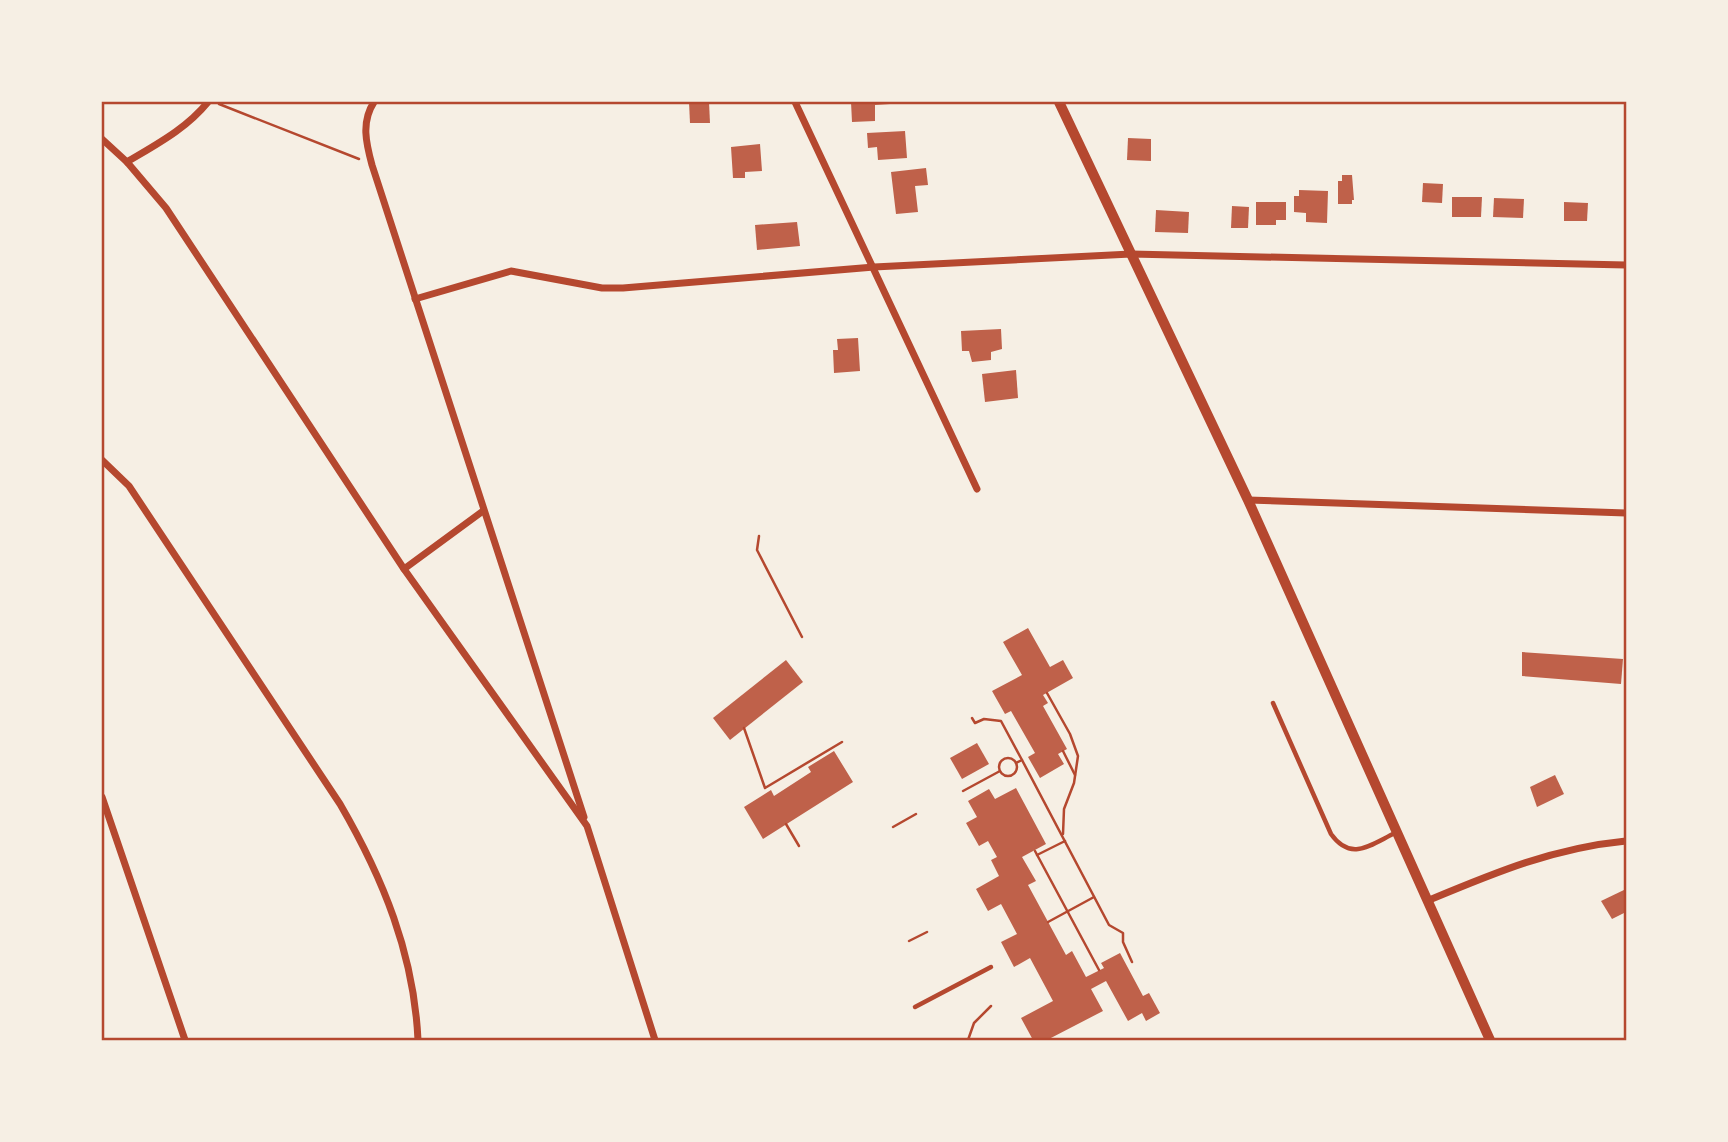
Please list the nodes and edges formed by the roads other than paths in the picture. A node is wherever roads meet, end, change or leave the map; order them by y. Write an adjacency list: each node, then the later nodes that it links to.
1 (210, 102): 6 (street)
2 (374, 102): 10 (street)
3 (795, 102): 9 (street)
4 (1059, 102): 7 (street)
5 (102, 139): 6 (street)
6 (127, 162): 16 (street)
7 (1131, 254): 8 (street); 9 (street); 13 (street)
8 (1626, 265)
9 (874, 267): 10 (street); 12 (street)
10 (415, 299): 14 (street)
11 (102, 460): 26 (street)
12 (977, 489)
13 (1248, 500): 15 (street); 20 (street)
14 (483, 511): 16 (street); 19 (street)
15 (1626, 513)
16 (404, 569): 19 (street)
17 (1273, 703): 20 (lane)
18 (102, 797): 25 (street)
19 (587, 826): 27 (street)
20 (1396, 832): 22 (street)
21 (1626, 841): 22 (street)
22 (1427, 901): 28 (street)
23 (991, 967): 24 (lane)
24 (915, 1007)
25 (185, 1041)
26 (418, 1041)
27 (655, 1041)
28 (1490, 1041)

